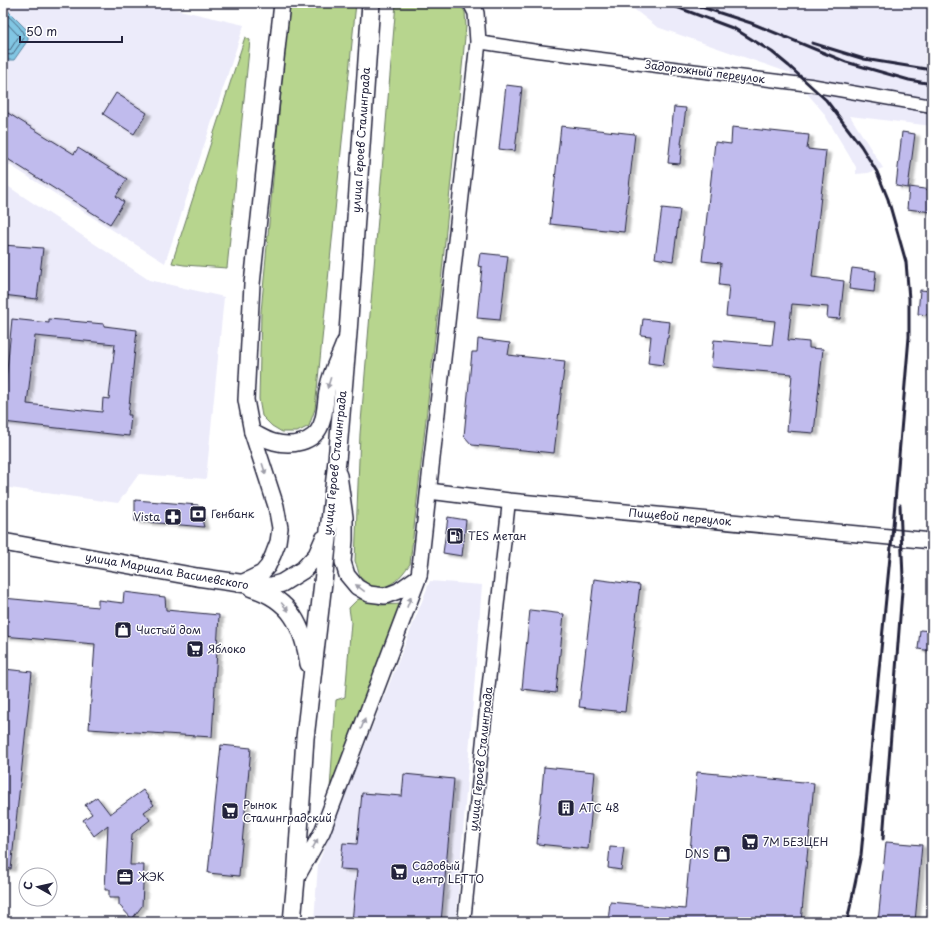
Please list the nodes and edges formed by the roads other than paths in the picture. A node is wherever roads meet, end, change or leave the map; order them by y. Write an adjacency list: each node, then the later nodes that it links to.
1 (282, 3): 7 (street)
2 (371, 3): 6 (main road, улица Героев Сталинграда)
3 (471, 3): 4 (street)
4 (478, 42): 5 (street, Задорожный переулок); 9 (street)
5 (932, 106)
6 (348, 333): 7 (street, one-way to 7); 8 (main road, улица Героев Сталинграда)
7 (252, 432): 15 (street, one-way to 15)
8 (337, 461): 11 (main road, улица Героев Сталинграда); 14 (street, one-way to 8)
9 (429, 491): 10 (street, Пищевой переулок); 14 (street)
10 (509, 501): 12 (street, Пищевой переулок); 19 (street, улица Героев Сталинграда)
11 (329, 529): 15 (main road, улица Маршала Василевского); 16 (main road, улица Героев Сталинграда)
12 (932, 541)
13 (3, 542): 15 (main road, улица Маршала Василевского)
14 (419, 576): 17 (street, one-way to 14)
15 (239, 584): 16 (main road, one-way to 16)
16 (311, 683): 17 (main road, улица Героев Сталинграда)
17 (296, 878): 18 (main road, улица Героев Сталинграда)
18 (292, 922)
19 (464, 922)

